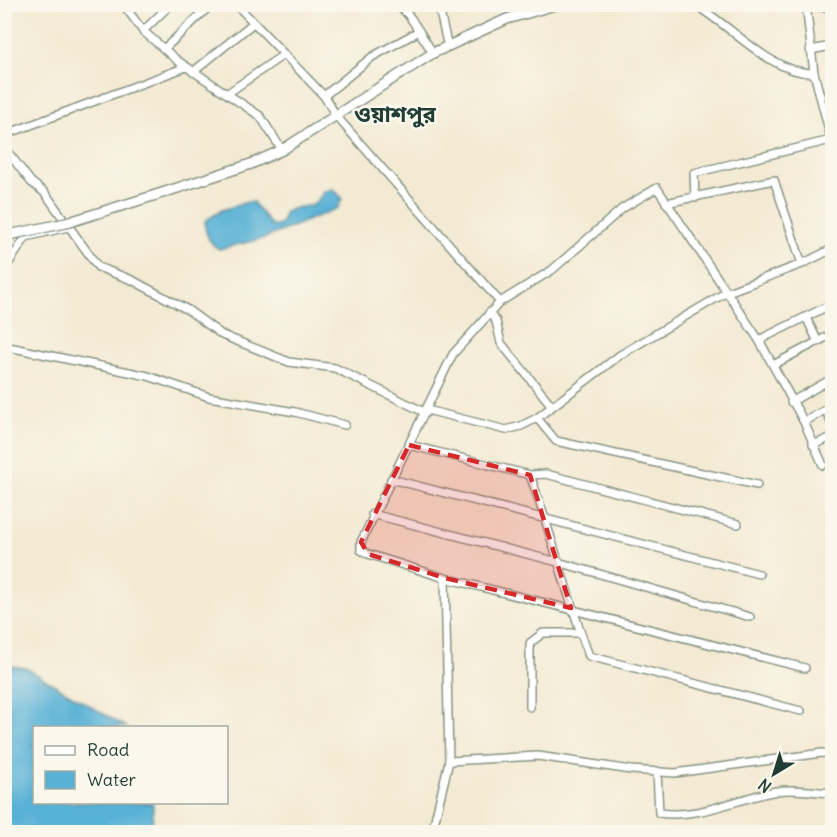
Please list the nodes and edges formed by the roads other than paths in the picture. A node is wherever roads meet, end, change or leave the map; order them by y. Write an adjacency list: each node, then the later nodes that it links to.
1 (123, 4): 13 (street)
2 (171, 4): 13 (street)
3 (213, 4): 17 (street)
4 (236, 4): 12 (street)
5 (398, 4): 14 (street)
6 (438, 4): 15 (street)
7 (693, 4): 23 (street)
8 (806, 4): 10 (main road); 18 (street)
9 (555, 5): 11 (main road)
10 (832, 6)
11 (522, 9): 19 (main road)
12 (252, 24): 20 (street); 22 (street)
13 (143, 30): 17 (street)
14 (419, 31): 19 (street); 25 (street)
15 (447, 43)
16 (832, 45): 18 (street)
17 (164, 49): 21 (street)
18 (810, 50): 23 (street)
19 (433, 53): 27 (main road)
20 (283, 55): 24 (street); 25 (street)
21 (186, 67): 22 (street); 28 (street)
22 (194, 72): 24 (street)
23 (814, 73): 26 (street)
24 (228, 93): 31 (street)
25 (324, 96): 27 (street)
26 (828, 113): 29 (street)
27 (337, 117): 31 (main road); 40 (street)
28 (4, 135)
29 (832, 142): 32 (street)
30 (4, 147): 34 (street)
31 (282, 150): 35 (main road, bridge)
32 (695, 198): 33 (street); 37 (street)
33 (666, 202): 39 (street); 40 (street)
34 (68, 227): 38 (street); 53 (street)
35 (4, 236)
36 (832, 249): 37 (street)
37 (802, 264): 39 (street)
38 (4, 270)
39 (725, 293): 45 (street); 51 (street)
40 (500, 302): 42 (street)
41 (832, 304): 43 (street)
42 (489, 313): 51 (street); 53 (street)
43 (806, 318): 45 (street); 46 (street)
44 (832, 334): 46 (street)
45 (759, 340): 48 (street)
46 (818, 342): 48 (street)
47 (4, 346): 57 (street)
48 (773, 365): 50 (street)
49 (832, 394): 50 (street)
50 (791, 402): 56 (street)
51 (552, 406): 55 (street)
52 (832, 406): 56 (street)
53 (426, 412): 55 (street); 60 (street)
54 (832, 412): 58 (street)
55 (537, 418): 65 (street)
56 (804, 422): 61 (street)
57 (345, 425)
58 (832, 425)
59 (832, 437): 61 (street)
60 (410, 445): 63 (street); 64 (street)
61 (813, 445): 62 (street)
62 (823, 465)
63 (530, 475): 67 (street); 68 (street)
64 (392, 479): 66 (street); 67 (street)
65 (757, 485)
66 (372, 514): 69 (street); 71 (street)
67 (546, 519): 69 (street); 70 (street)
68 (738, 524)
69 (558, 562): 72 (street); 73 (street)
70 (759, 574)
71 (445, 578): 72 (street); 79 (street)
72 (571, 608): 74 (street); 75 (street)
73 (750, 617)
74 (580, 633): 76 (street); 77 (street)
75 (805, 668)
76 (530, 707)
77 (801, 711)
78 (832, 754): 80 (street)
79 (449, 761): 80 (street); 82 (street)
80 (657, 771): 81 (street)
81 (832, 793)
82 (432, 830): 83 (street)
83 (461, 832)

